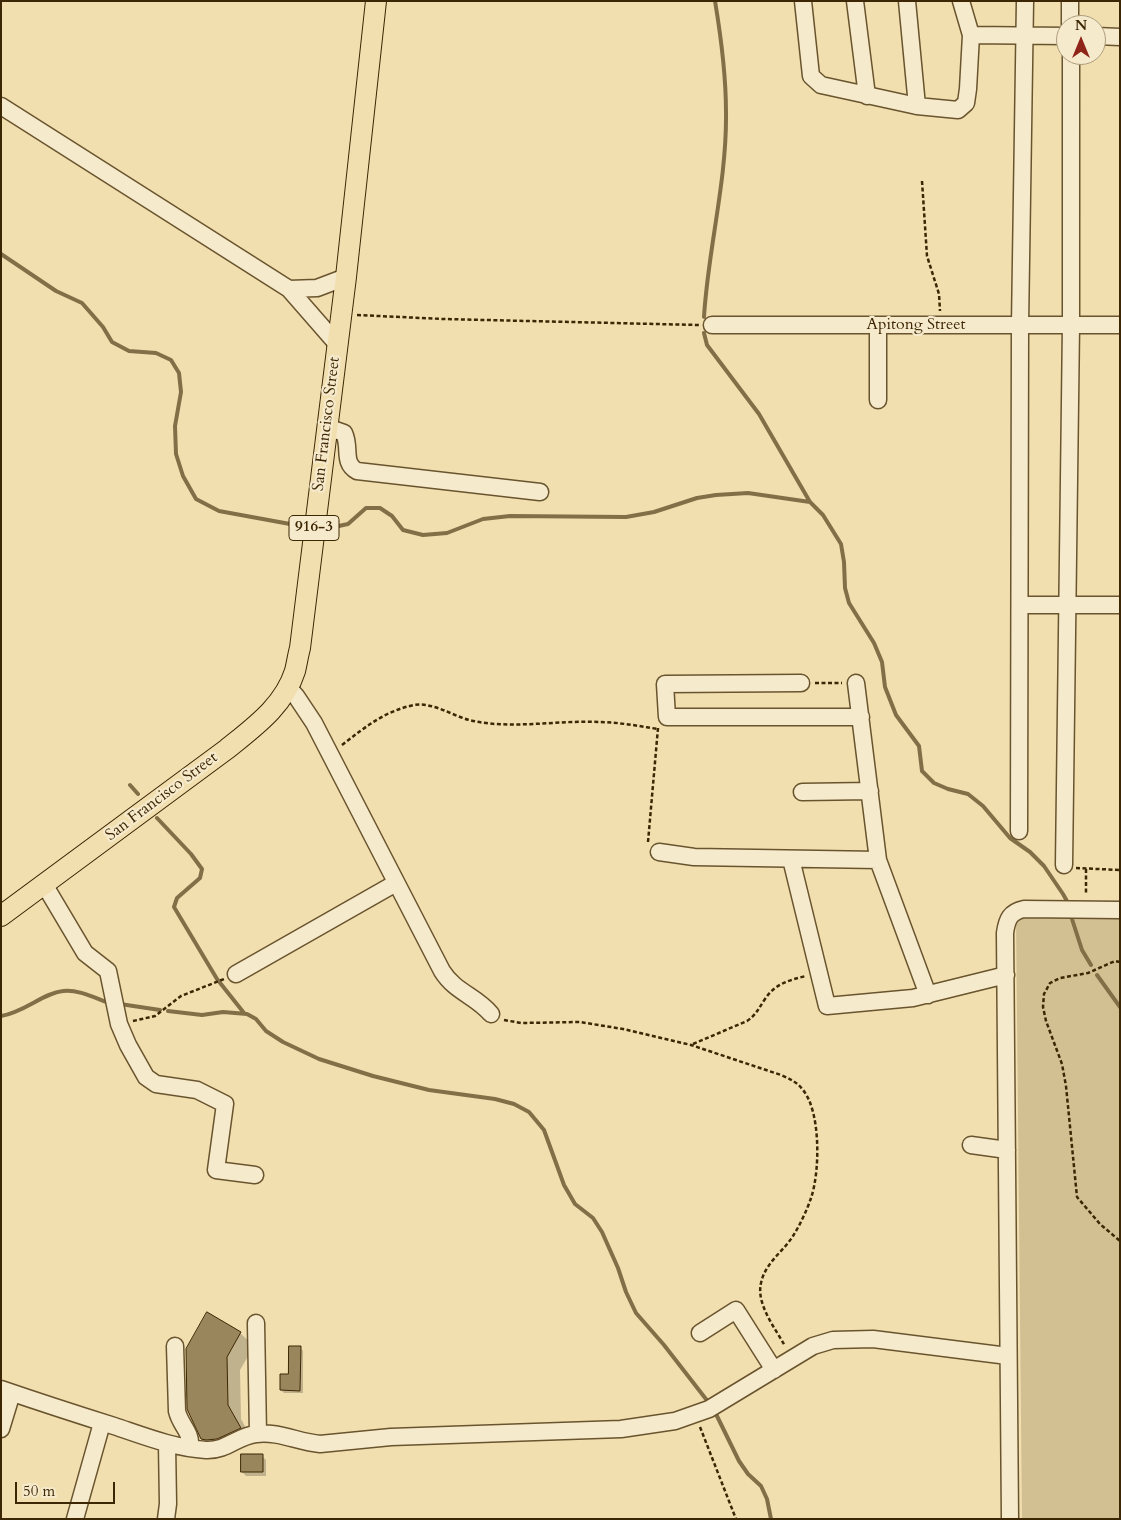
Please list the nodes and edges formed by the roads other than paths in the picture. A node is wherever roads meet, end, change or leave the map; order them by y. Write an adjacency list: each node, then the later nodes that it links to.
1 (376, 1): 18 (main road, San Francisco Street / 916-3)
2 (803, 1): 15 (street)
3 (855, 1): 15 (street)
4 (906, 1): 17 (street)
5 (961, 1): 9 (street)
6 (1025, 1): 10 (street)
7 (1070, 1): 8 (street)
8 (1070, 15)
9 (971, 35): 10 (street); 17 (street)
10 (1025, 36): 11 (street); 22 (street)
11 (1056, 36)
12 (1106, 36): 13 (street)
13 (1120, 37)
14 (1070, 65): 23 (street)
15 (867, 96): 17 (street)
16 (1, 106): 19 (street)
17 (917, 106)
18 (346, 277): 19 (street); 25 (main road, San Francisco Street / 916-3)
19 (289, 289): 25 (street)
20 (712, 325): 21 (street, Apitong Street)
21 (878, 325): 22 (street, Apitong Street); 26 (street)
22 (1020, 325): 23 (street, Apitong Street); 29 (street)
23 (1071, 325): 24 (street, Apitong Street); 30 (street)
24 (1120, 325)
25 (337, 344): 27 (main road, San Francisco Street / 916-3)
26 (878, 400)
27 (327, 427): 28 (street); 34 (main road, San Francisco Street / 916-3)
28 (540, 492)
29 (1020, 605): 30 (street); 38 (street)
30 (1067, 605): 31 (street); 42 (street)
31 (1120, 605)
32 (801, 683): 35 (street)
33 (856, 683): 35 (street)
34 (288, 688): 43 (street); 44 (main road, San Francisco Street / 916-3)
35 (860, 717): 36 (street)
36 (870, 791): 37 (street); 41 (street)
37 (802, 792)
38 (1019, 831)
39 (658, 852): 40 (street)
40 (791, 859): 41 (street); 49 (street)
41 (878, 860): 49 (street)
42 (1064, 865)
43 (396, 883): 47 (street); 50 (street)
44 (44, 884): 46 (main road, San Francisco Street / 916-3); 53 (street)
45 (1120, 910): 48 (street)
46 (1, 916)
47 (236, 974)
48 (1006, 975): 49 (street); 52 (street)
49 (928, 995)
50 (490, 1014)
51 (971, 1145): 52 (street)
52 (1007, 1150): 57 (street)
53 (254, 1176)
54 (256, 1323): 62 (street)
55 (700, 1332): 58 (street)
56 (175, 1346): 64 (street)
57 (1008, 1356): 58 (street); 67 (street)
58 (774, 1370): 62 (street)
59 (7, 1391): 60 (street); 61 (street)
60 (102, 1423): 63 (street); 65 (street)
61 (1, 1429)
62 (258, 1434): 64 (street)
63 (167, 1444): 64 (street); 66 (street)
64 (190, 1448)
65 (74, 1519)
66 (166, 1519)
67 (1010, 1519)

